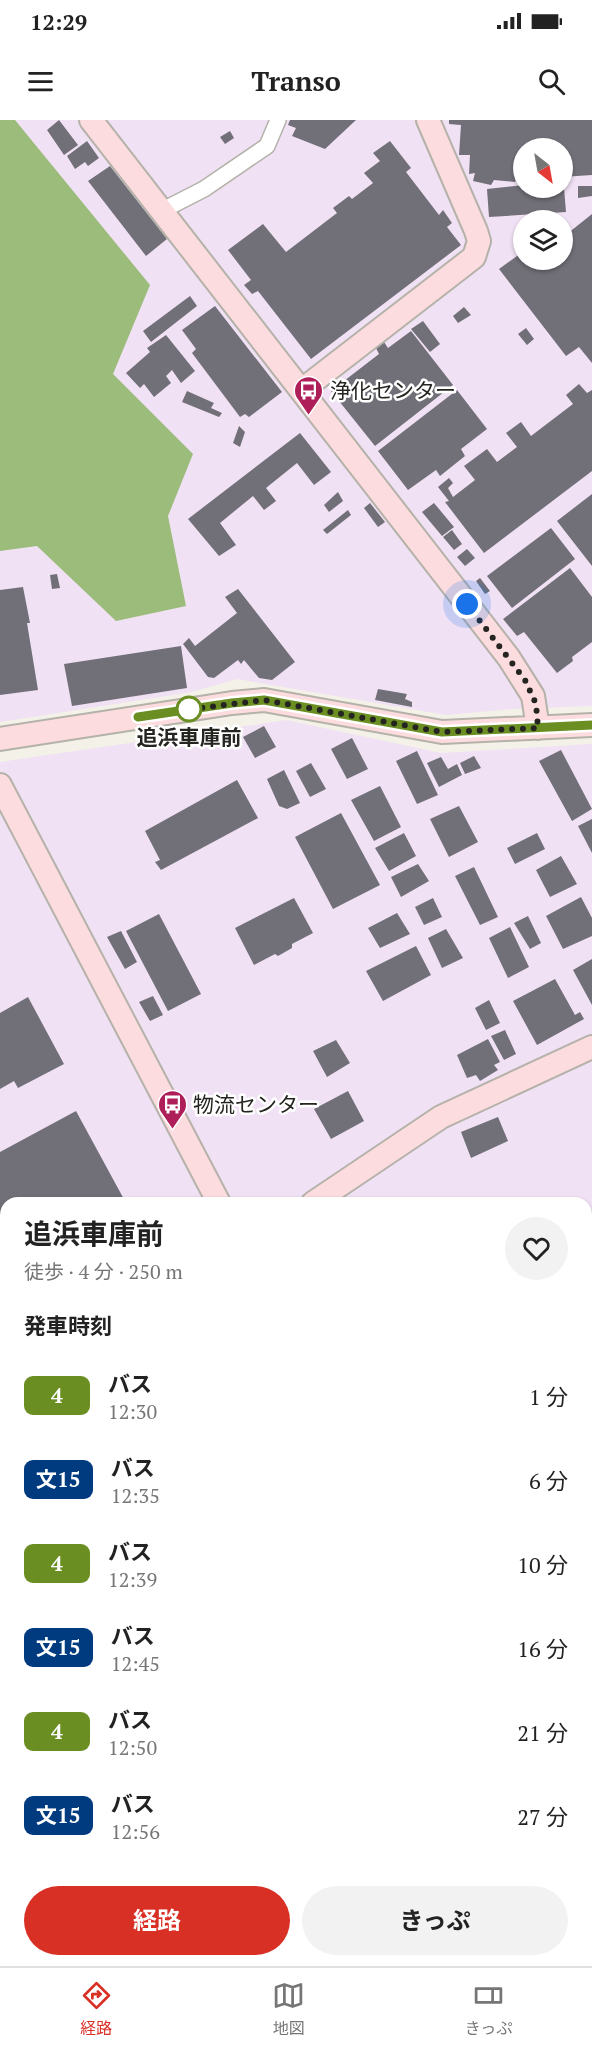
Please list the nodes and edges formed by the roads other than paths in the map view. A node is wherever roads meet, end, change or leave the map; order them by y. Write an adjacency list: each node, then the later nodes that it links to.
1 (92, 120): 4 (street)
2 (278, 120): 4 (street)
3 (428, 120): 5 (street)
4 (163, 210): 5 (street)
5 (302, 390): 7 (street)
6 (592, 725): 7 (street)
7 (538, 728): 8 (street)
8 (0, 739)
9 (0, 785): 11 (street)
10 (592, 1047): 12 (street)
11 (216, 1197)
12 (322, 1197)

